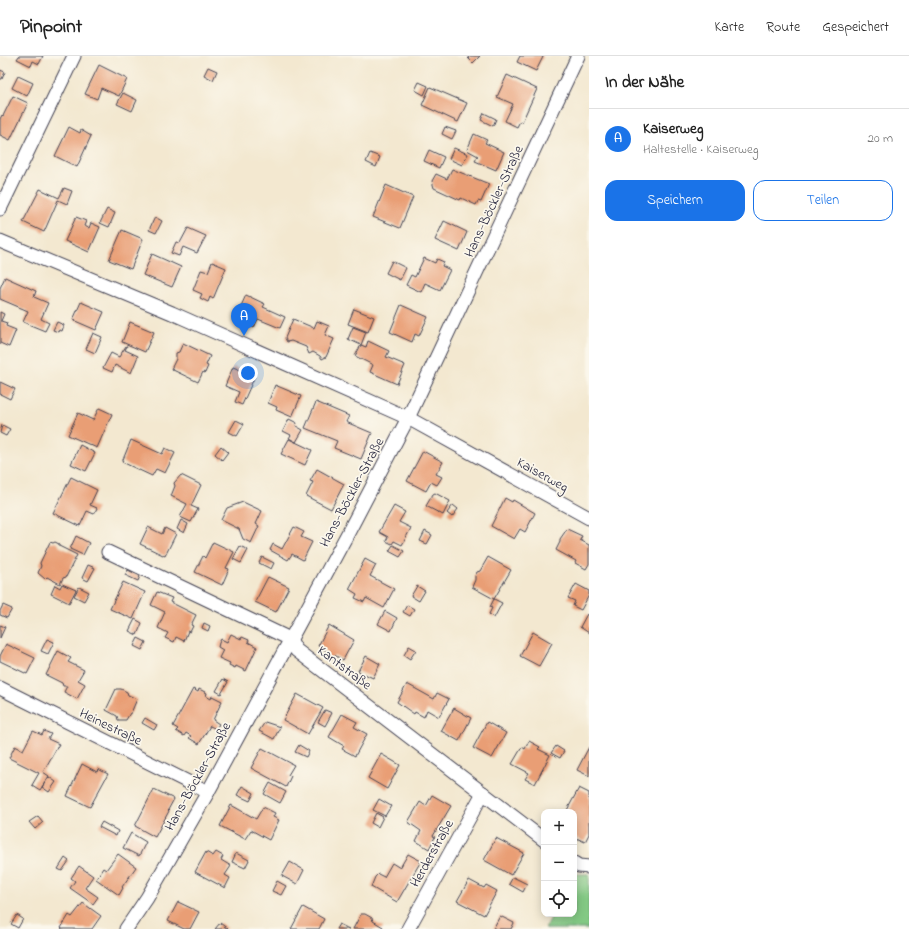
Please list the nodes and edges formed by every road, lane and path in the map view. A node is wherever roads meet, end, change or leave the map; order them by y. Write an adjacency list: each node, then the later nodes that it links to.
1 (74, 56): 3 (street)
2 (578, 56): 5 (street, Hans-Böckler-Straße)
3 (0, 209)
4 (0, 241): 5 (street, Kaiserweg)
5 (408, 418): 6 (street, Kaiserweg); 8 (street, Hans-Böckler-Straße)
6 (589, 518)
7 (108, 552): 8 (street, Kantstraße)
8 (290, 639): 10 (street, Hans-Böckler-Straße); 11 (street, Kantstraße)
9 (0, 688): 10 (street, Heinestraße)
10 (208, 792): 13 (street, Hans-Böckler-Straße)
11 (483, 793): 12 (street, Kantstraße); 14 (street, Herderstraße)
12 (541, 838)
13 (126, 929)
14 (408, 929)

